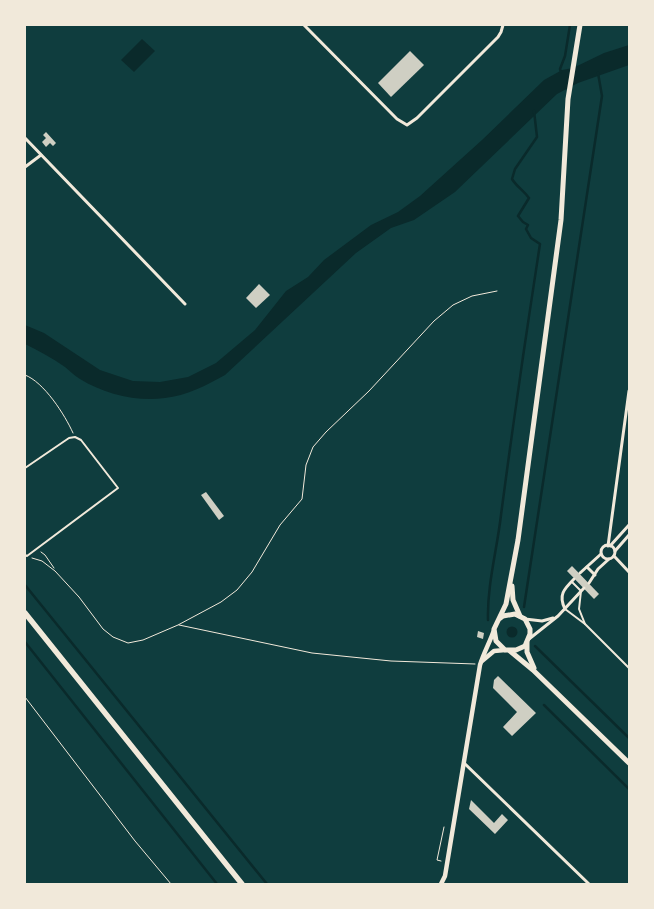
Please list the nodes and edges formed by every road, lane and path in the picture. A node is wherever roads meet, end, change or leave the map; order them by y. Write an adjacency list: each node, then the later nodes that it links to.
1 (304, 25): 3 (street)
2 (580, 25): 28 (main road)
3 (503, 26)
4 (25, 138): 5 (street)
5 (41, 155): 6 (street); 8 (street)
6 (25, 167)
7 (497, 291): 37 (path)
8 (185, 304)
9 (25, 375): 11 (path)
10 (629, 391): 15 (street)
11 (75, 437): 12 (lane); 16 (lane)
12 (25, 468)
13 (629, 525): 15 (street)
14 (629, 536): 17 (street)
15 (609, 546): 17 (street); 18 (street)
16 (34, 551): 19 (lane); 23 (path)
17 (614, 551): 20 (street)
18 (602, 554): 21 (street); 22 (street)
19 (26, 555): 23 (path)
20 (614, 556): 21 (street); 24 (street)
21 (609, 559): 26 (street)
22 (587, 567): 25 (street); 26 (street)
23 (55, 571): 37 (path)
24 (629, 572)
25 (580, 573)
26 (595, 574): 29 (street)
27 (573, 580): 30 (lane); 31 (street)
28 (512, 581): 34 (main road); 35 (main road)
29 (589, 583)
30 (582, 590): 31 (street); 36 (lane)
31 (564, 609): 33 (street); 36 (lane)
32 (25, 614): 50 (main road)
33 (558, 616): 34 (street); 39 (street)
34 (522, 618): 35 (main road); 39 (main road)
35 (499, 619): 38 (main road)
36 (585, 624): 42 (lane)
37 (178, 625): 41 (path)
38 (494, 629): 40 (main road); 41 (street)
39 (528, 641): 40 (main road); 43 (main road)
40 (507, 650): 41 (street); 43 (main road)
41 (481, 664): 46 (street)
42 (629, 668)
43 (541, 677): 45 (main road)
44 (25, 697): 49 (path)
45 (629, 762)
46 (464, 763): 48 (street); 52 (street)
47 (444, 827): 48 (path)
48 (447, 862): 51 (street)
49 (171, 884)
50 (242, 884)
51 (441, 884)
52 (589, 884)

